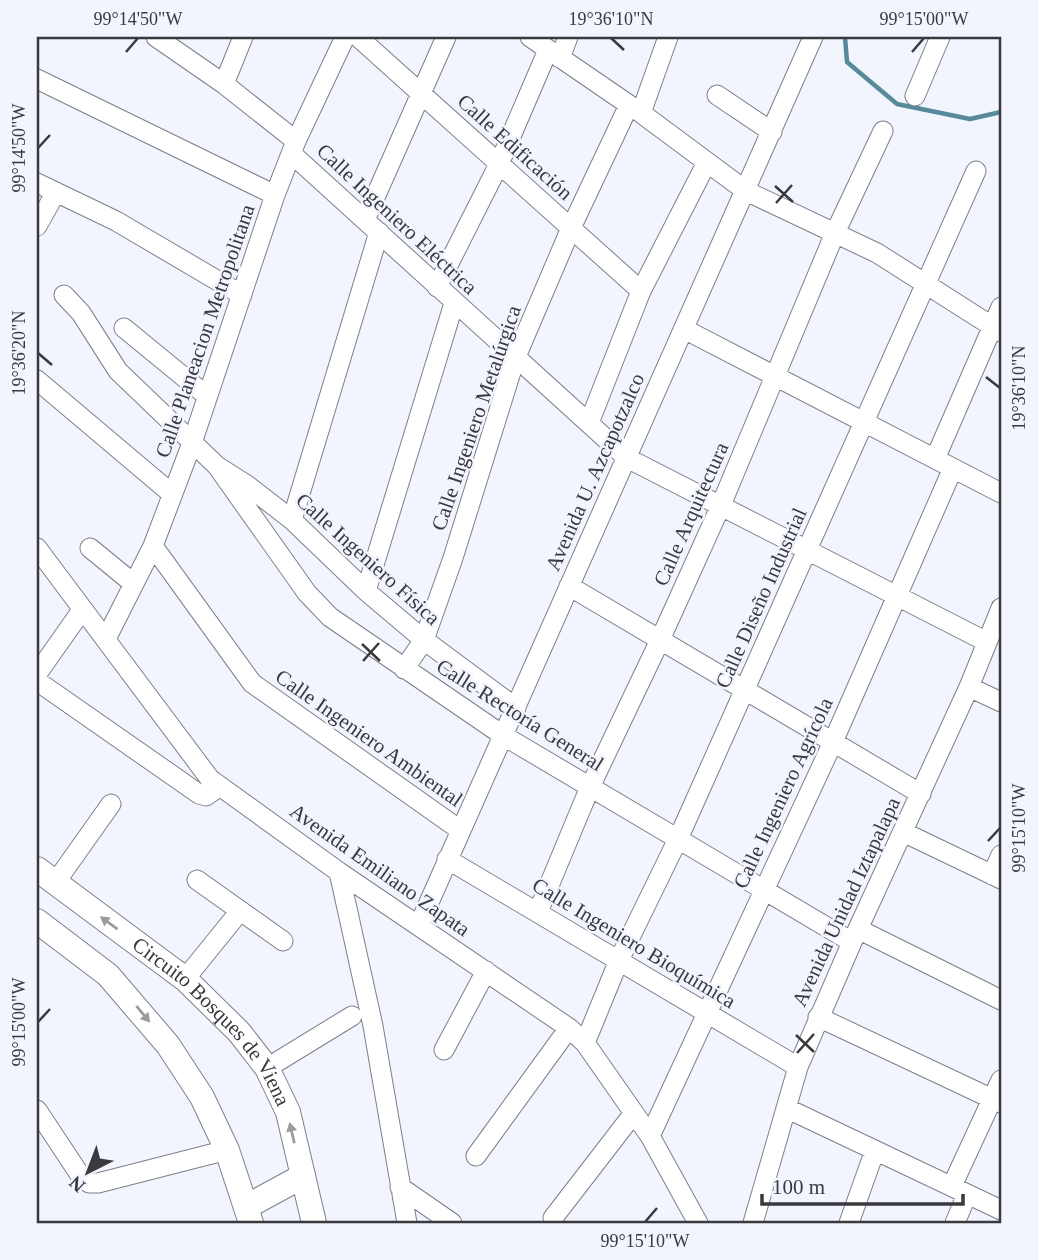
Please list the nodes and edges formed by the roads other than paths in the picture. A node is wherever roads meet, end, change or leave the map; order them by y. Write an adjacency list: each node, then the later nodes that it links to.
1 (156, 37): 13 (street, Calle Ingeniero Eléctrica)
2 (243, 37): 13 (street)
3 (345, 37): 20 (street, Calle Planeacion Metropolitana)
4 (358, 37): 14 (street, Calle Edificación)
5 (446, 37): 14 (street)
6 (530, 37): 11 (street)
7 (568, 37): 11 (street)
8 (668, 37): 17 (street, Calle Ingeniero Metalúrgica)
9 (813, 37): 19 (street, Avenida U. Azcapotzalco)
10 (940, 37): 16 (street)
11 (554, 54): 17 (street); 22 (street)
12 (37, 79): 27 (street)
13 (224, 84): 20 (street, Calle Ingeniero Eléctrica)
14 (421, 92): 22 (street, Calle Edificación); 29 (street)
15 (718, 95): 19 (street)
16 (915, 96)
17 (635, 109): 21 (street); 30 (street, Calle Ingeniero Metalúrgica)
18 (883, 131): 31 (street, Calle Arquitectura)
19 (772, 132): 25 (street, Avenida U. Azcapotzalco)
20 (294, 148): 27 (street, Calle Planeacion Metropolitana); 29 (street, Calle Ingeniero Eléctrica)
21 (707, 162): 25 (street); 34 (street)
22 (499, 164): 30 (street, Calle Edificación); 33 (street)
23 (976, 171): 32 (street, Calle Diseño Industrial)
24 (37, 183): 26 (street)
25 (746, 191): 31 (street); 40 (street, Avenida U. Azcapotzalco)
26 (56, 192): 28 (street); 36 (street)
27 (275, 195): 36 (street, Calle Planeacion Metropolitana)
28 (37, 226)
29 (372, 226): 33 (street, Calle Ingeniero Eléctrica); 56 (street)
30 (571, 228): 34 (street, Calle Edificación); 42 (street, Calle Ingeniero Metalúrgica)
31 (835, 233): 32 (street); 43 (street, Calle Arquitectura)
32 (927, 284): 41 (street); 47 (street, Calle Diseño Industrial)
33 (437, 287): 37 (street, Calle Ingeniero Eléctrica)
34 (641, 290): 46 (street)
35 (64, 295): 48 (street, Calle Ingeniero Física)
36 (242, 295): 45 (street, Calle Planeacion Metropolitana)
37 (454, 303): 42 (street, Calle Ingeniero Eléctrica); 63 (street)
38 (1001, 307): 41 (street)
39 (124, 328): 45 (street)
40 (684, 329): 43 (street); 49 (street, Avenida U. Azcapotzalco)
41 (997, 330): 50 (street)
42 (515, 359): 46 (street, Calle Ingeniero Eléctrica); 68 (street, Calle Ingeniero Metalúrgica)
43 (776, 377): 47 (street); 55 (street, Calle Arquitectura)
44 (37, 380): 54 (street)
45 (207, 396): 48 (street, Calle Planeacion Metropolitana)
46 (589, 423): 49 (street, Calle Ingeniero Eléctrica)
47 (864, 423): 50 (street); 60 (street, Calle Diseño Industrial)
48 (192, 443): 51 (street, Calle Ingeniero Física); 54 (street, Calle Planeacion Metropolitana)
49 (627, 458): 55 (street, Calle Ingeniero Eléctrica); 62 (street, Avenida U. Azcapotzalco)
50 (935, 459): 52 (street)
51 (217, 466): 56 (street, Calle Ingeniero Física); 71 (street, Calle Rectoría General)
52 (953, 468): 53 (street); 64 (street, Calle Ingeniero Agrícola)
53 (1001, 493)
54 (172, 494): 57 (street, Calle Planeacion Metropolitana)
55 (721, 505): 60 (street, Calle Ingeniero Eléctrica); 69 (street, Calle Arquitectura)
56 (292, 520): 63 (street, Calle Ingeniero Física)
57 (153, 546): 61 (street, Calle Planeacion Metropolitana); 84 (street, Calle Ingeniero Ambiental)
58 (37, 548): 66 (street, Avenida Emiliano Zapata)
59 (90, 548): 61 (street)
60 (808, 550): 64 (street, Calle Ingeniero Eléctrica); 75 (street, Calle Diseño Industrial)
61 (134, 584): 67 (street, Calle Planeacion Metropolitana)
62 (569, 586): 69 (street); 77 (street, Avenida U. Azcapotzalco)
63 (366, 591): 68 (street, Calle Ingeniero Física)
64 (896, 596): 70 (street, Calle Ingeniero Eléctrica); 79 (street, Calle Ingeniero Agrícola)
65 (1001, 608): 70 (street, Avenida Unidad Iztapalapa)
66 (82, 610): 67 (street, Avenida Emiliano Zapata); 72 (street)
67 (106, 639): 80 (street, Avenida Emiliano Zapata)
68 (424, 640): 71 (street, Calle Ingeniero Metalúrgica); 77 (street, Calle Ingeniero Física)
69 (660, 640): 75 (street); 81 (street, Calle Arquitectura)
70 (987, 642): 74 (street, Avenida Unidad Iztapalapa)
71 (404, 669): 78 (street, Calle Rectoría General)
72 (37, 674)
73 (37, 681): 80 (street)
74 (969, 687): 76 (street); 82 (street, Avenida Unidad Iztapalapa)
75 (745, 690): 79 (street); 86 (street, Calle Diseño Industrial)
76 (1001, 702)
77 (516, 708): 78 (street, Avenida U. Azcapotzalco)
78 (504, 736): 81 (street, Calle Rectoría General); 84 (street, Avenida U. Azcapotzalco)
79 (833, 742): 82 (street); 93 (street, Calle Ingeniero Agrícola)
80 (220, 786): 89 (street, Avenida Emiliano Zapata)
81 (590, 787): 86 (street, Calle Rectoría General); 95 (street, Calle Arquitectura)
82 (921, 794): 85 (street, Avenida Unidad Iztapalapa)
83 (111, 804): 90 (street)
84 (460, 830): 88 (street, Avenida U. Azcapotzalco)
85 (903, 832): 91 (street); 98 (street, Avenida Unidad Iztapalapa)
86 (678, 839): 93 (street, Calle Rectoría General); 100 (street, Calle Diseño Industrial)
87 (1001, 855): 91 (street)
88 (447, 859): 95 (street, Calle Ingeniero Bioquímica); 97 (street, Avenida U. Azcapotzalco)
89 (339, 872): 97 (street, Avenida Emiliano Zapata); 122 (street)
90 (46, 876): 102 (main road, Circuito Bosques de Viena, one-way to 90)
91 (997, 877)
92 (197, 880): 94 (street)
93 (764, 890): 98 (street, Calle Rectoría General); 104 (street, Calle Ingeniero Agrícola)
94 (240, 911): 99 (street); 102 (street)
95 (538, 912): 100 (street, Calle Ingeniero Bioquímica)
96 (37, 921): 118 (main road, Circuito Bosques de Viena, one-way to 118)
97 (419, 925): 101 (street, Avenida Emiliano Zapata)
98 (855, 935): 103 (street, Calle Rectoría General); 106 (street, Avenida Unidad Iztapalapa)
99 (283, 941)
100 (619, 960): 104 (street, Calle Ingeniero Bioquímica); 108 (street, Calle Diseño Industrial)
101 (486, 971): 107 (street, Avenida Emiliano Zapata); 109 (street)
102 (185, 979): 111 (main road, Circuito Bosques de Viena)
103 (1001, 1000)
104 (706, 1012): 110 (street, Calle Ingeniero Bioquímica); 117 (street, Calle Ingeniero Agrícola)
105 (352, 1016): 111 (street)
106 (818, 1017): 110 (street, Avenida Unidad Iztapalapa); 113 (street)
107 (569, 1028): 108 (street, Avenida Emiliano Zapata); 120 (street)
108 (585, 1043): 116 (street, Avenida Emiliano Zapata)
109 (444, 1050)
110 (798, 1067): 114 (street, Avenida Unidad Iztapalapa)
111 (267, 1068): 121 (main road, Circuito Bosques de Viena, one-way to 111)
112 (1001, 1080): 113 (street)
113 (996, 1101): 123 (street)
114 (786, 1108): 119 (street); 131 (street, Avenida Unidad Iztapalapa)
115 (37, 1110): 118 (street)
116 (634, 1113): 117 (street, Avenida Emiliano Zapata); 126 (street)
117 (650, 1136): 127 (street, Avenida Emiliano Zapata)
118 (227, 1150): 125 (main road, Circuito Bosques de Viena)
119 (874, 1150): 123 (street); 132 (street)
120 (476, 1156)
121 (303, 1176): 125 (main road); 128 (main road, Circuito Bosques de Viena)
122 (400, 1187): 129 (street); 130 (street)
123 (960, 1190): 124 (street); 133 (street)
124 (1001, 1210)
125 (248, 1215)
126 (553, 1218)
127 (690, 1219)
128 (314, 1223)
129 (407, 1223)
130 (452, 1223)
131 (753, 1223)
132 (849, 1223)
133 (955, 1223)

